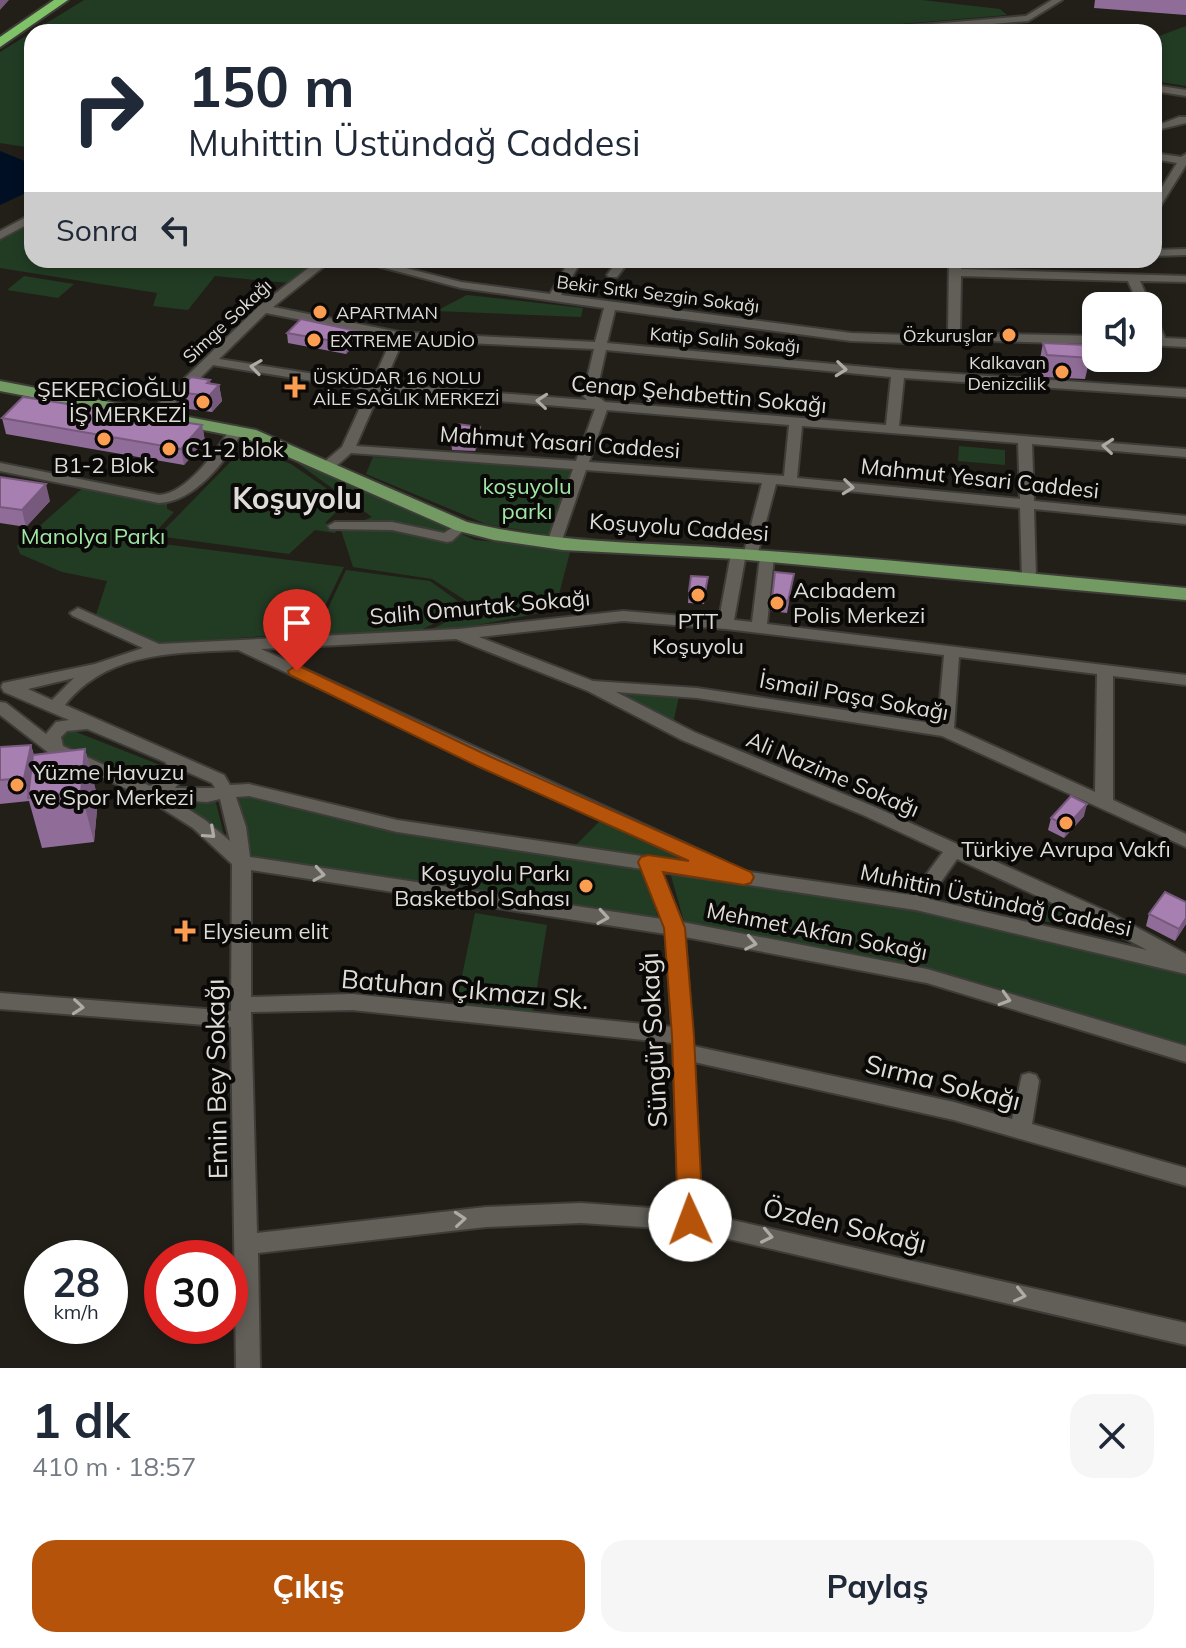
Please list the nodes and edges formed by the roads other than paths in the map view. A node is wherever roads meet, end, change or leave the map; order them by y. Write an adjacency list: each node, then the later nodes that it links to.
1 (62, 0): 3 (highway)
2 (1058, 0): 4 (street)
3 (48, 6): 6 (highway); 9 (highway)
4 (1028, 18): 7 (street); 8 (street)
5 (24, 24): 10 (highway)
6 (25, 24)
7 (961, 24)
8 (1024, 24)
9 (0, 29)
10 (0, 43)
11 (1162, 89): 12 (street)
12 (1186, 93)
13 (1186, 120): 14 (street)
14 (1162, 126)
15 (1162, 157): 16 (street)
16 (1185, 160): 17 (street)
17 (1162, 196)
18 (24, 222): 19 (street)
19 (0, 236)
20 (1186, 252): 21 (street)
21 (1162, 253)
22 (316, 268): 34 (street, Simge Sokağı)
23 (392, 268): 32 (street, Bekir Sıtkı Sezgin Sokağı)
24 (571, 268): 32 (street)
25 (618, 268): 28 (street)
26 (955, 268): 36 (street)
27 (982, 268): 29 (street)
28 (613, 275)
29 (1133, 279): 30 (street); 31 (street)
30 (1186, 279)
31 (1139, 292)
32 (553, 299): 33 (street, Bekir Sıtkı Sezgin Sokağı)
33 (610, 306): 36 (street, Bekir Sıtkı Sezgin Sokağı); 40 (street)
34 (263, 309): 35 (street, Katip Salih Sokağı); 41 (street, Simge Sokağı)
35 (399, 336): 40 (street, Katip Salih Sokağı); 44 (street)
36 (954, 336): 37 (street, Bekir Sıtkı Sezgin Sokağı)
37 (1082, 340)
38 (1162, 342): 39 (street)
39 (1186, 343)
40 (599, 346): 42 (street, Katip Salih Sokağı, one-way to 42); 46 (street)
41 (210, 361): 44 (street, Cenap Şehabettin Sokağı, one-way to 41); 47 (street, Simge Sokağı)
42 (898, 374): 45 (street, Katip Salih Sokağı); 49 (street)
43 (0, 386): 47 (main road, Koşuyolu Caddesi)
44 (374, 387): 46 (street, Cenap Şehabettin Sokağı, one-way to 44); 52 (street)
45 (1186, 393)
46 (602, 406): 48 (street, Cenap Şehabettin Sokağı); 55 (street)
47 (156, 414): 50 (main road, Koşuyolu Caddesi)
48 (796, 423): 49 (street, Cenap Şehabettin Sokağı); 58 (street)
49 (892, 429): 51 (street, Cenap Şehabettin Sokağı)
50 (236, 430): 54 (main road, Koşuyolu Caddesi); 56 (street)
51 (1025, 439): 53 (street, Cenap Şehabettin Sokağı, one-way to 51); 59 (street)
52 (348, 449): 54 (street); 55 (street, Mahmut Yasari Caddesi)
53 (1186, 453)
54 (328, 466): 62 (main road, Koşuyolu Caddesi)
55 (582, 466): 57 (street, Mahmut Yasari Caddesi); 63 (street)
56 (0, 467)
57 (770, 479): 58 (street, Mahmut Yesari Caddesi); 64 (street)
58 (790, 481): 59 (street, Mahmut Yesari Caddesi, one-way to 59)
59 (1029, 506): 60 (street, Mahmut Yesari Caddesi); 65 (street)
60 (1186, 520)
61 (335, 526): 62 (street)
62 (461, 526): 63 (main road, Koşuyolu Caddesi)
63 (554, 543): 64 (main road, Koşuyolu Caddesi)
64 (752, 556): 65 (main road, Koşuyolu Caddesi); 68 (street); 69 (street)
65 (1029, 579): 66 (main road, Koşuyolu Caddesi)
66 (1186, 594)
67 (78, 613): 72 (street)
68 (726, 624): 69 (street, Salih Omurtak Sokağı); 70 (street, Salih Omurtak Sokağı)
69 (759, 627): 73 (street, Salih Omurtak Sokağı)
70 (459, 634): 71 (street, Salih Omurtak Sokağı); 77 (street, Ali Nazime Sokağı)
71 (241, 646): 72 (street, Salih Omurtak Sokağı); 92 (street)
72 (157, 649): 74 (street, Salih Omurtak Sokağı)
73 (952, 651): 75 (street, Salih Omurtak Sokağı); 82 (street)
74 (98, 668): 78 (street, Salih Omurtak Sokağı); 80 (street, Salih Omurtak Sokağı)
75 (1105, 670): 76 (street, Salih Omurtak Sokağı); 87 (street)
76 (1186, 680)
77 (588, 685): 82 (street, İsmail Paşa Sokağı); 89 (street, Ali Nazime Sokağı)
78 (5, 686): 80 (street, Muhittin Üstündağ Caddesi)
79 (0, 707): 83 (street, Muhittin Üstündağ Caddesi)
80 (55, 707): 81 (street, Muhittin Üstündağ Caddesi)
81 (89, 725): 83 (street); 84 (street, Muhittin Üstündağ Caddesi)
82 (946, 731): 87 (street, İsmail Paşa Sokağı)
83 (55, 749): 86 (street, Muhittin Üstündağ Caddesi)
84 (172, 760): 85 (street, Muhittin Üstündağ Caddesi); 86 (street)
85 (228, 791): 86 (street, Muhittin Üstündağ Caddesi); 90 (street, Emin Bey Sokağı); 91 (street, Muhittin Üstündağ Caddesi)
86 (150, 793): 90 (street, Muhittin Üstündağ Caddesi, one-way to 90)
87 (1104, 804): 88 (street, İsmail Paşa Sokağı)
88 (1186, 841)
89 (953, 851): 93 (street); 95 (street, Ali Nazime Sokağı)
90 (242, 862): 94 (street, Mehmet Akfan Sokağı, one-way to 94); 97 (street, Emin Bey Sokağı)
91 (648, 862): 92 (street, Muhittin Üstündağ Caddesi); 94 (street, Süngür Sokağı)
92 (744, 877): 93 (street, Muhittin Üstündağ Caddesi)
93 (916, 903): 95 (street, Muhittin Üstündağ Caddesi)
94 (675, 928): 98 (street, Süngür Sokağı); 99 (street, Mehmet Akfan Sokağı, one-way to 99)
95 (1186, 965)
96 (0, 1001): 97 (street, Batuhan Çıkmazı Sk., one-way to 97)
97 (241, 1012): 98 (street, Batuhan Çıkmazı Sk.); 104 (street, Emin Bey Sokağı)
98 (683, 1044): 101 (street, Sırma Sokağı); 103 (street, Süngür Sokağı)
99 (1186, 1054)
100 (1029, 1081): 101 (street)
101 (1020, 1130): 102 (street, Sırma Sokağı)
102 (1186, 1177)
103 (690, 1220): 105 (street, Özden Sokağı, one-way to 103); 106 (street, Özden Sokağı, one-way to 106)
104 (248, 1240)
105 (248, 1244)
106 (1186, 1334)
107 (248, 1344): 108 (street, Emin Bey Sokağı)
108 (248, 1368)

